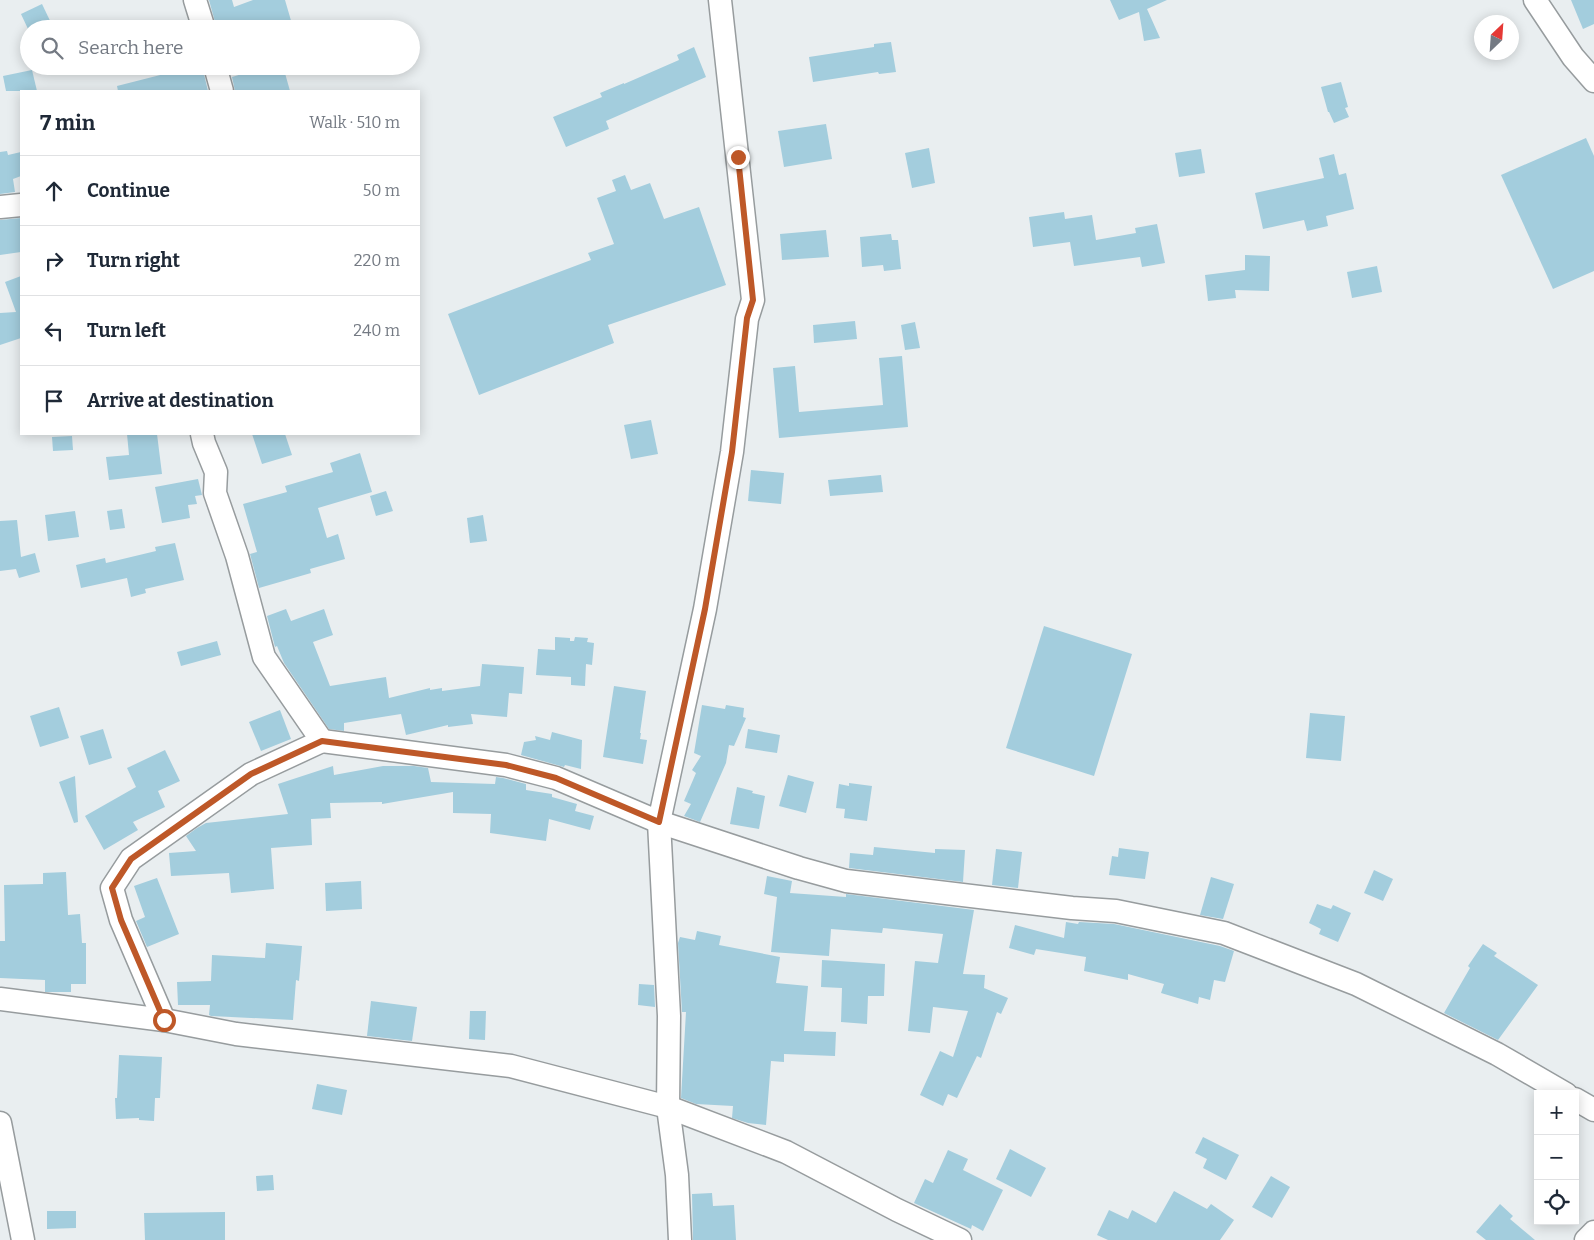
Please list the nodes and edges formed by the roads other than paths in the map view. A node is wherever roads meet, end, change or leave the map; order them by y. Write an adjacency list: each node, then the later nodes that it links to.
1 (195, 0): 4 (street)
2 (720, 0): 12 (street)
3 (1535, 0): 6 (street)
4 (201, 20)
5 (217, 75): 7 (street)
6 (1594, 81)
7 (222, 90)
8 (20, 205): 9 (street)
9 (0, 207)
10 (202, 435): 11 (street)
11 (322, 741): 12 (street); 14 (street)
12 (659, 822): 15 (street); 17 (street)
13 (0, 999): 14 (street)
14 (164, 1020): 17 (street)
15 (1559, 1090)
16 (1579, 1101): 18 (street)
17 (668, 1107): 22 (street); 23 (street)
18 (1594, 1110)
19 (0, 1123): 21 (street)
20 (1594, 1232): 24 (street)
21 (24, 1240)
22 (680, 1240)
23 (960, 1240)
24 (1586, 1240)

